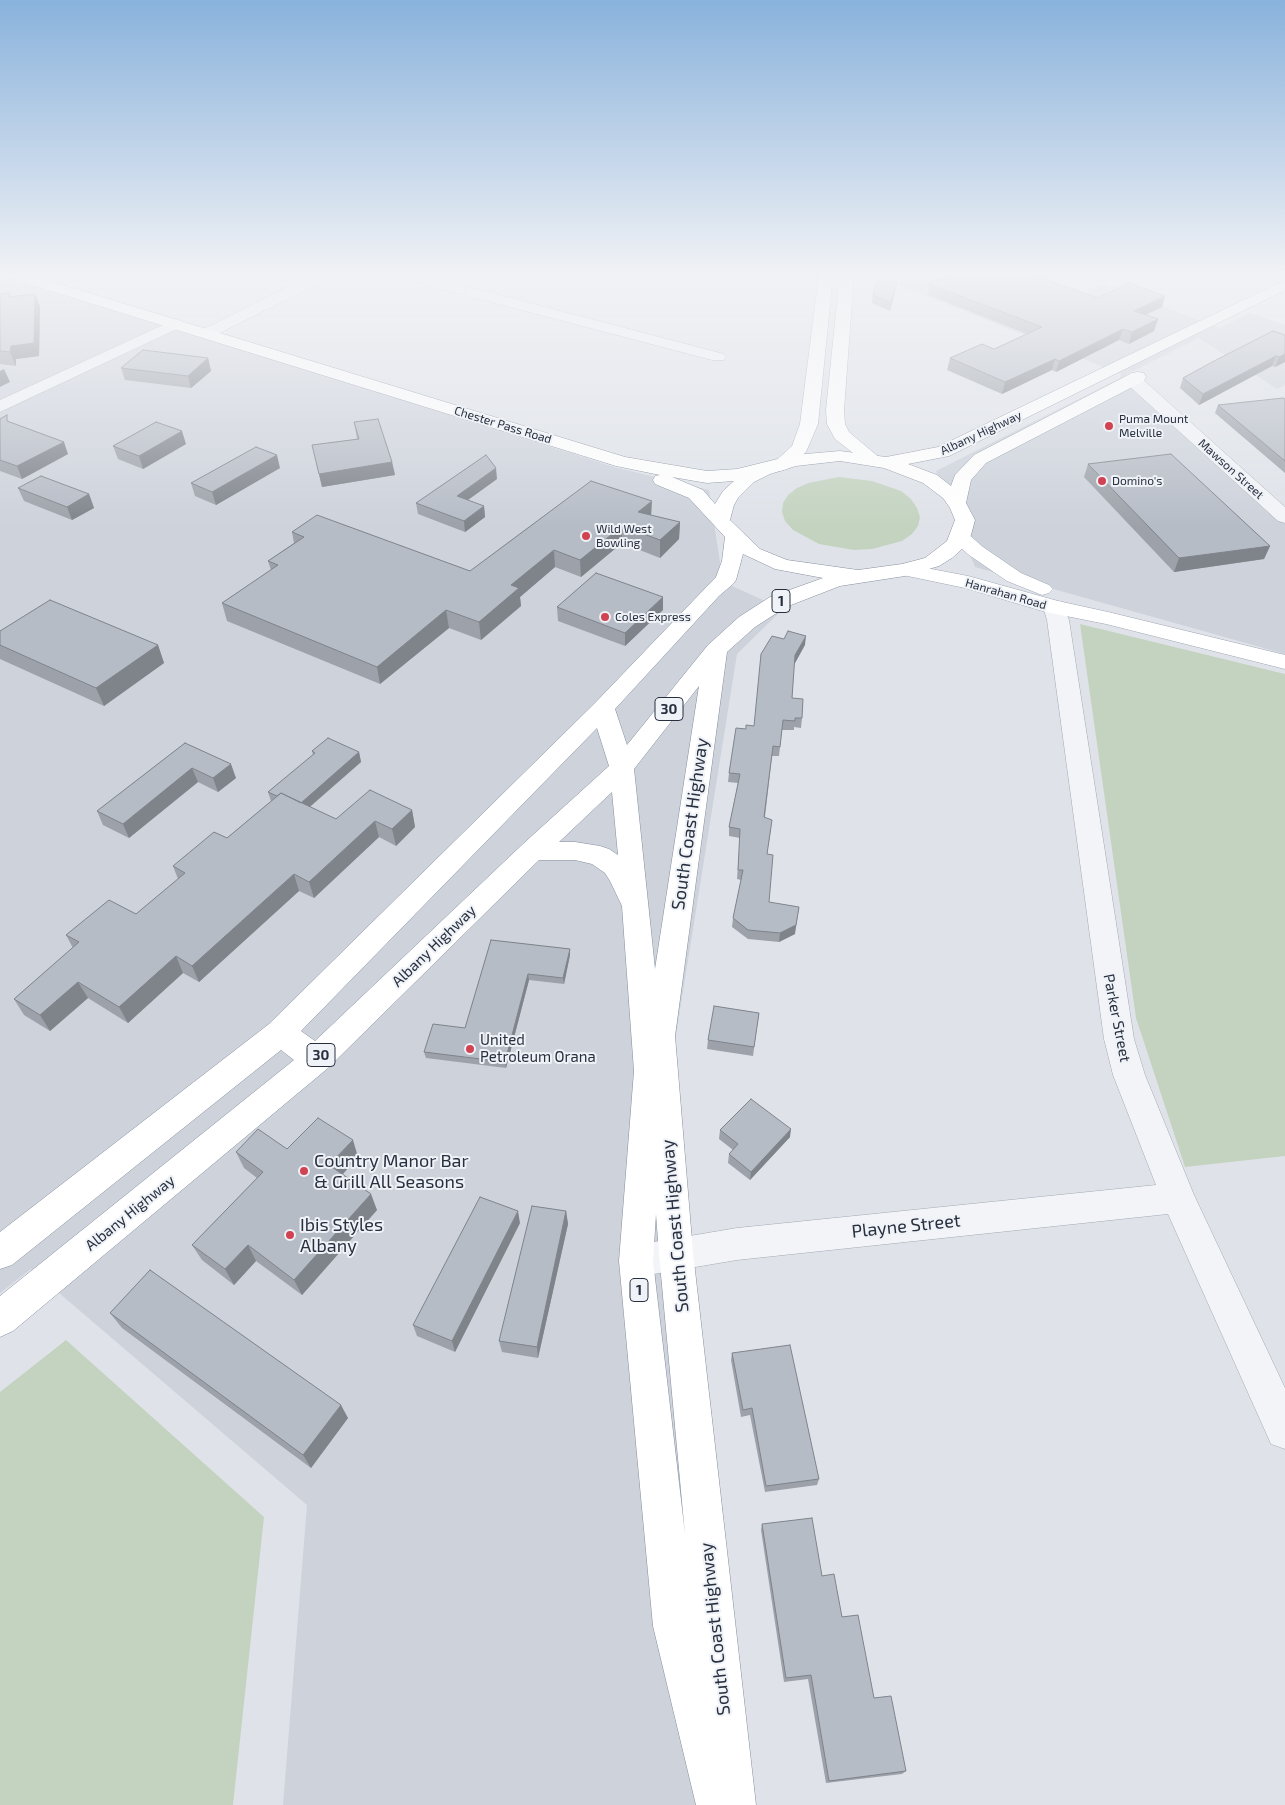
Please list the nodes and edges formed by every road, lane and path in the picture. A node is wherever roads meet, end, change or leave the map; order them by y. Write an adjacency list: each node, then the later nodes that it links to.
1 (103, 358): 8 (street)
2 (289, 358): 10 (main road, Chester Pass Road / 1)
3 (816, 358): 11 (main road)
4 (840, 358): 9 (main road)
5 (1134, 358): 9 (main road, Albany Highway)
6 (1150, 372): 7 (main road, Albany Highway)
7 (1132, 380): 12 (main road, Albany Highway); 13 (street, Mawson Street)
8 (0, 407)
9 (880, 461): 11 (main road, 1); 12 (main road, 1)
10 (622, 462): 11 (main road, Chester Pass Road / 1); 14 (main road, Chester Pass Road / 1)
11 (771, 467): 14 (main road, 1)
12 (957, 502): 16 (main road)
13 (1285, 517)
14 (720, 521): 15 (main road, 1)
15 (735, 537): 18 (main road, 1); 23 (main road)
16 (960, 537): 17 (main road, 1); 20 (main road, Hanrahan Road)
17 (905, 570): 18 (main road, 1); 19 (main road, Hanrahan Road)
18 (858, 576): 21 (main road, Albany Highway / 1)
19 (1054, 607): 20 (main road, Hanrahan Road); 29 (street, Parker Street)
20 (1108, 618): 22 (main road, Hanrahan Road)
21 (716, 650): 24 (main road, Albany Highway / 30); 31 (main road, South Coast Highway)
22 (1285, 662)
23 (603, 708): 24 (main road, South Coast Highway / 1); 27 (main road)
24 (622, 768): 25 (main road, Albany Highway / 30); 26 (main road, South Coast Highway / 1)
25 (532, 851): 26 (main road); 28 (main road, Albany Highway / 30)
26 (636, 906): 32 (main road, South Coast Highway / 1)
27 (280, 1033): 28 (main road); 30 (main road)
28 (317, 1059): 33 (main road, Albany Highway / 30)
29 (1178, 1198): 31 (street, Playne Street); 34 (street, Parker Street)
30 (0, 1253)
31 (676, 1253): 32 (street, Playne Street); 36 (main road, South Coast Highway)
32 (636, 1261): 35 (main road, South Coast Highway / 1)
33 (0, 1318)
34 (1285, 1430)
35 (719, 1805)
36 (733, 1805)

